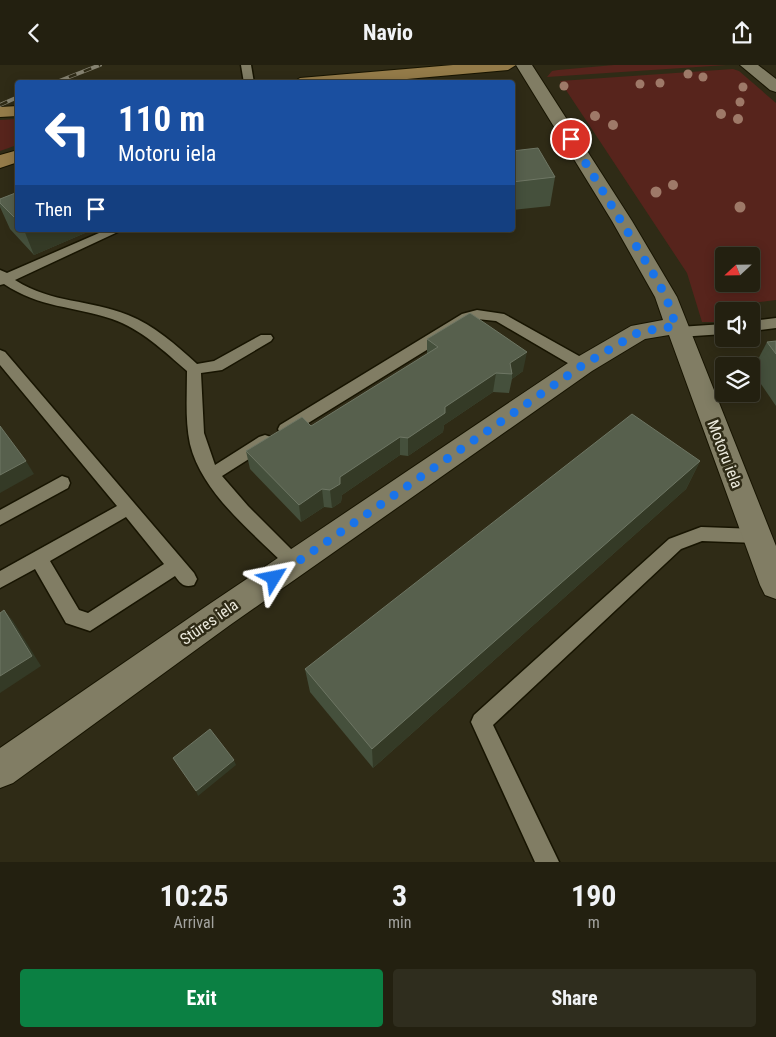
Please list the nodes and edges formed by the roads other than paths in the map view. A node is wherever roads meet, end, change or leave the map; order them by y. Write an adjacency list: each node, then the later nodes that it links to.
1 (246, 65): 6 (lane)
2 (508, 65): 5 (main road)
3 (524, 65): 17 (street, Motoru iela)
4 (748, 65): 8 (street)
5 (394, 79): 7 (main road)
6 (248, 80)
7 (370, 80)
8 (776, 87)
9 (15, 111): 10 (main road)
10 (0, 112)
11 (15, 156): 12 (main road)
12 (0, 162)
13 (111, 232): 14 (lane)
14 (2, 278): 22 (lane)
15 (776, 323): 16 (lane)
16 (760, 325)
17 (677, 329): 18 (lane); 21 (street, Stūres iela); 27 (street, Motoru iela)
18 (715, 329)
19 (266, 338): 22 (lane)
20 (0, 355): 25 (lane)
21 (583, 365): 23 (lane); 29 (street, Stūres iela)
22 (194, 369): 23 (lane)
23 (211, 475): 29 (lane)
24 (62, 483): 26 (lane)
25 (128, 508): 28 (lane); 28 (lane)
26 (0, 518)
27 (757, 536): 31 (street, Motoru iela); 33 (lane)
28 (39, 559): 30 (lane)
29 (294, 564): 32 (street, Stūres iela)
30 (0, 580)
31 (776, 585)
32 (0, 770)
33 (547, 862)

